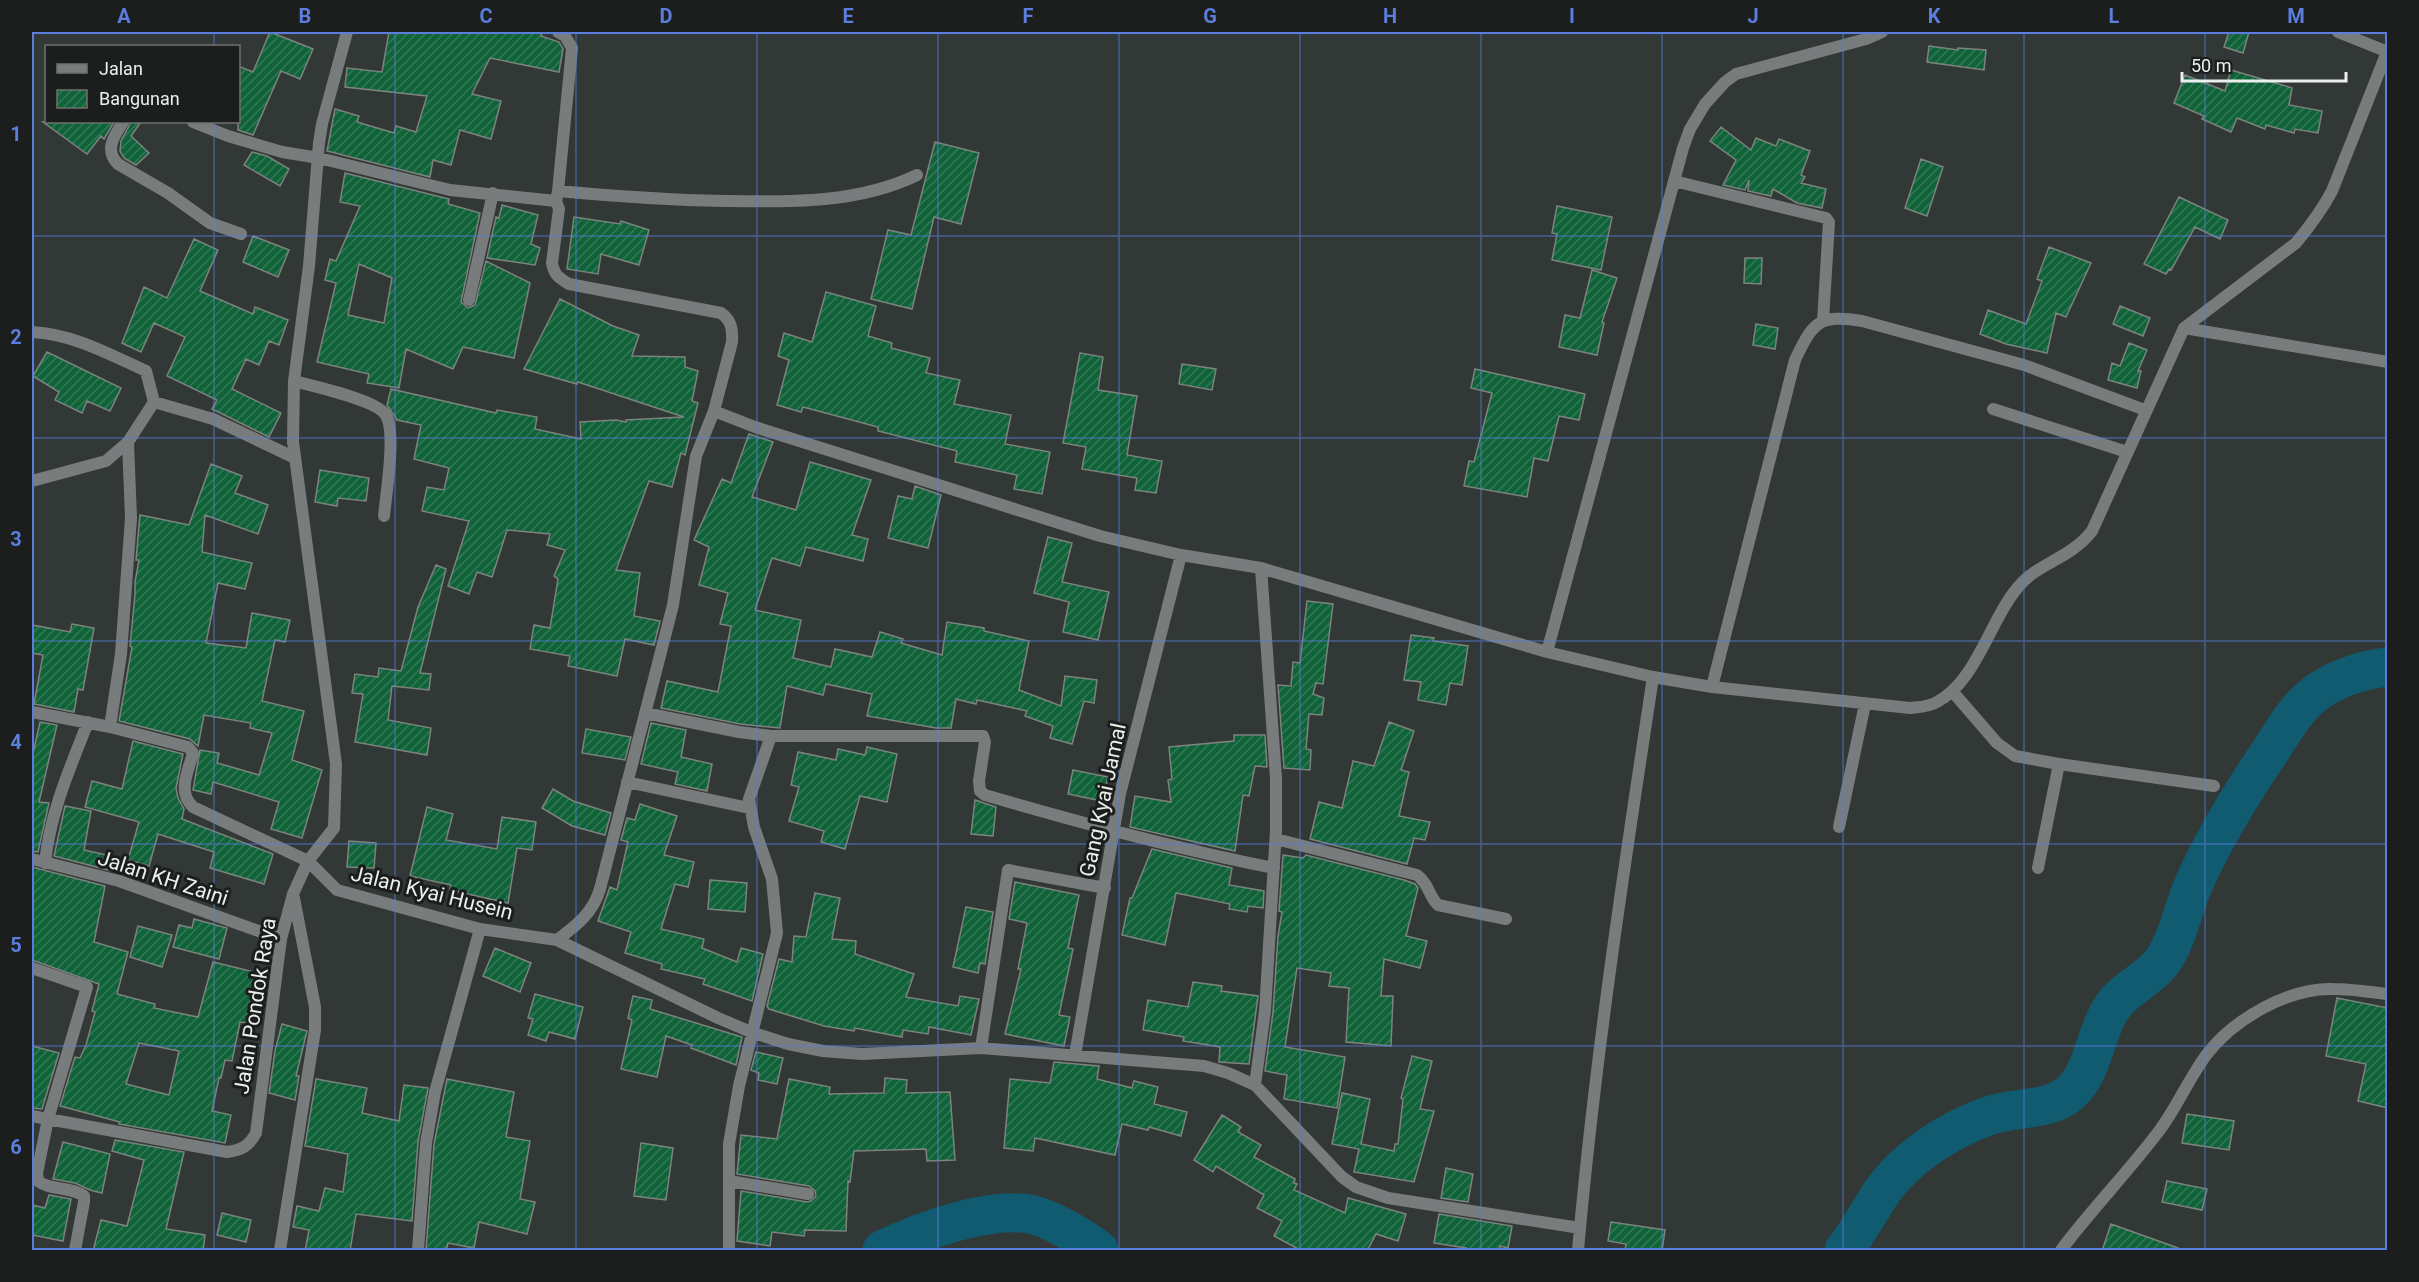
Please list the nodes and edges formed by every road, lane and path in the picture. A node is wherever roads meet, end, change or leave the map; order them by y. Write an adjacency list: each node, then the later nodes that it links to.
1 (347, 32): 8 (street, Jalan Pondok Raya)
2 (558, 32): 12 (street)
3 (1882, 32): 10 (street)
4 (2338, 32): 5 (street)
5 (2387, 52): 16 (street)
6 (123, 123): 13 (street)
7 (196, 123): 8 (street)
8 (319, 158): 11 (street); 19 (street, Jalan Pondok Raya)
9 (917, 175): 12 (street)
10 (1674, 181): 15 (street); 31 (street)
11 (493, 193): 12 (street); 14 (street)
12 (557, 196): 23 (street)
13 (241, 234)
14 (469, 300)
15 (1824, 321): 22 (street); 33 (street)
16 (2184, 328): 18 (street); 22 (street)
17 (32, 332): 20 (street)
18 (2388, 362)
19 (294, 381): 26 (street, Jalan Pondok Raya); 28 (street)
20 (154, 402): 24 (street); 26 (street)
21 (1993, 409): 25 (street)
22 (2145, 410): 25 (street)
23 (714, 411): 29 (street); 37 (street)
24 (128, 442): 27 (street); 39 (street)
25 (2127, 452): 34 (street)
26 (295, 458): 49 (street, Jalan Pondok Raya)
27 (32, 481)
28 (384, 516)
29 (1181, 555): 30 (street); 46 (street, Gang Kyai Jamal)
30 (1261, 568): 31 (street); 47 (street)
31 (1547, 652): 32 (street)
32 (1653, 677): 33 (street); 69 (street)
33 (1712, 687): 35 (street)
34 (1952, 691): 35 (street); 41 (street)
35 (1865, 704): 45 (street)
36 (32, 712): 38 (street)
37 (645, 713): 40 (street); 42 (street)
38 (88, 722): 39 (street); 50 (street)
39 (110, 727): 49 (street, Jalan Kyai Husein)
40 (771, 736): 44 (street); 46 (street)
41 (2059, 764): 43 (street); 52 (street)
42 (627, 782): 44 (street); 58 (street)
43 (2214, 786)
44 (749, 808): 61 (street)
45 (1839, 827)
46 (1115, 832): 51 (street); 53 (street, Gang Kyai Jamal)
47 (1276, 839): 51 (street); 55 (street)
48 (32, 859): 50 (street, Jalan KH Zaini)
49 (308, 861): 54 (street, Jalan Pondok Raya); 56 (street, Jalan Kyai Husein)
50 (45, 863): 57 (street, Jalan KH Zaini)
51 (1274, 868): 64 (street)
52 (2038, 868)
53 (1105, 888): 62 (street); 63 (street, Gang Kyai Jamal)
54 (293, 894): 57 (street, Jalan Pondok Raya); 71 (street)
55 (1506, 919)
56 (480, 929): 58 (street, Jalan Kyai Husein); 72 (street)
57 (281, 939): 66 (street, Jalan Pondok Raya)
58 (557, 940): 61 (street, Jalan Kyai Husein)
59 (32, 968): 66 (street)
60 (2388, 994): 75 (street)
61 (751, 1032): 62 (street, Jalan Kyai Husein); 67 (street)
62 (981, 1048): 63 (street, Jalan Kyai Husein)
63 (1075, 1055): 64 (street, Jalan Kyai Husein)
64 (1255, 1085): 69 (street)
65 (32, 1116): 66 (street)
66 (48, 1119): 70 (street)
67 (729, 1181): 68 (street); 73 (street)
68 (808, 1194)
69 (1580, 1228): 74 (street)
70 (75, 1251)
71 (280, 1251)
72 (418, 1251)
73 (729, 1251)
74 (1578, 1251)
75 (2061, 1251)

